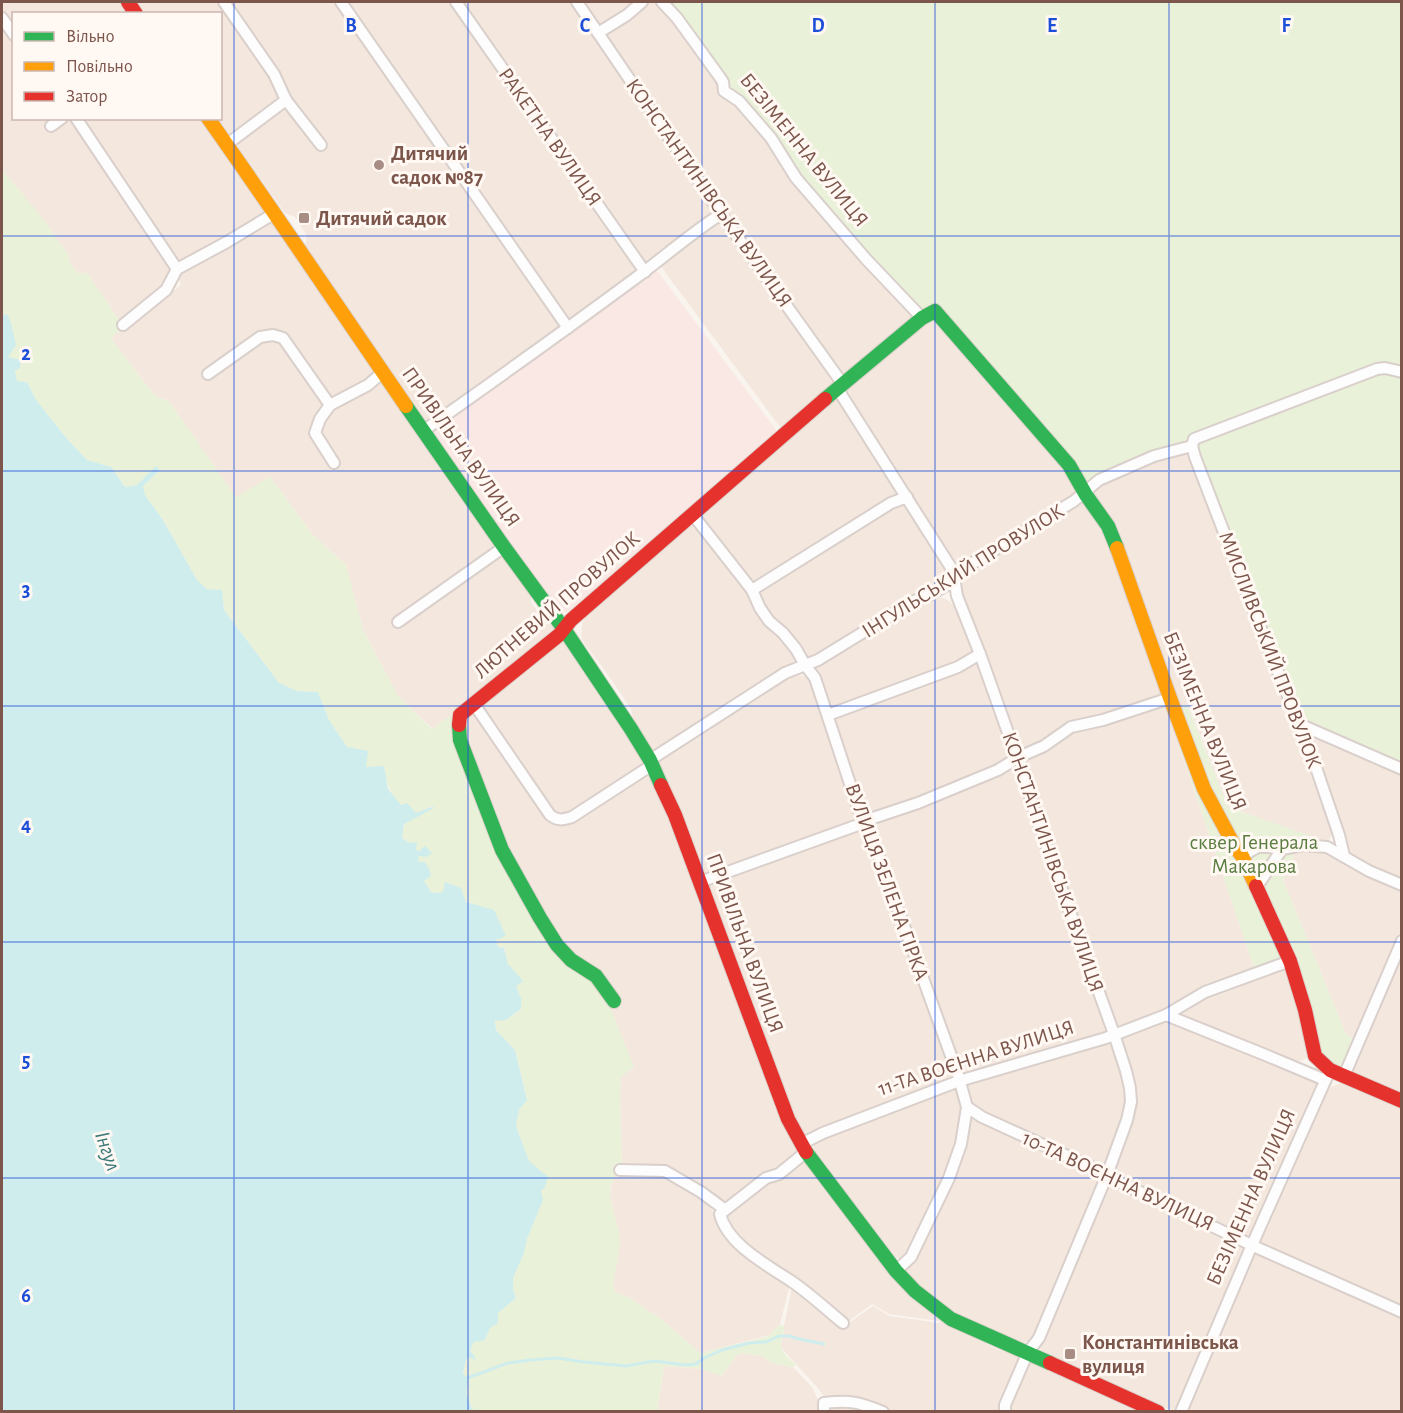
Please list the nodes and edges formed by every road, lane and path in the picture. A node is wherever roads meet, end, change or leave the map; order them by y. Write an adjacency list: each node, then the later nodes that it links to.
1 (224, 2): 10 (street)
2 (341, 2): 24 (street)
3 (456, 2): 20 (street, РАКЕТНА ВУЛИЦЯ)
4 (577, 2): 9 (street, КОНСТАНТИНІВСЬКА ВУЛИЦЯ)
5 (642, 2): 9 (street)
6 (662, 2): 22 (street, БЕЗІМЕННА ВУЛИЦЯ)
7 (2, 18): 8 (street)
8 (12, 32)
9 (598, 33): 18 (street, КОНСТАНТИНІВСЬКА ВУЛИЦЯ)
10 (286, 100): 15 (street); 16 (street)
11 (59, 120): 14 (street)
12 (77, 120): 19 (street)
13 (209, 120): 15 (street, ПРИВІЛЬНА ВУЛИЦЯ)
14 (51, 126)
15 (226, 145): 17 (street, ПРИВІЛЬНА ВУЛИЦЯ)
16 (321, 145)
17 (275, 213): 19 (street); 25 (street, ПРИВІЛЬНА ВУЛИЦЯ)
18 (721, 214): 20 (street); 28 (street, КОНСТАНТИНІВСЬКА ВУЛИЦЯ)
19 (177, 269): 23 (street)
20 (645, 272): 24 (street)
21 (935, 311): 22 (street, ЛЮТНЕВИЙ ПРОВУЛОК); 33 (street, БЕЗІМЕННА ВУЛИЦЯ)
22 (922, 318): 28 (street, ЛЮТНЕВИЙ ПРОВУЛОК)
23 (123, 325)
24 (568, 328): 30 (street)
25 (382, 372): 29 (street, ПРИВІЛЬНА ВУЛИЦЯ); 30 (street, ПРИВІЛЬНА ВУЛИЦЯ)
26 (1401, 372): 31 (street, ІНГУЛЬСЬКИЙ ПРОВУЛОК)
27 (208, 374): 29 (street)
28 (840, 386): 34 (street, КОНСТАНТИНІВСЬКА ВУЛИЦЯ); 35 (street, ЛЮТНЕВИЙ ПРОВУЛОК)
29 (330, 405): 32 (street)
30 (423, 431): 36 (street, ПРИВІЛЬНА ВУЛИЦЯ)
31 (1192, 446): 33 (street, ІНГУЛЬСЬКИЙ ПРОВУЛОК); 46 (street, МИСЛИВСЬКИЙ ПРОВУЛОК)
32 (334, 463)
33 (1085, 493): 37 (street, ІНГУЛЬСЬКИЙ ПРОВУЛОК); 43 (street, БЕЗІМЕННА ВУЛИЦЯ)
34 (907, 497): 37 (street, КОНСТАНТИНІВСЬКА ВУЛИЦЯ); 38 (street)
35 (693, 515): 38 (street, ВУЛИЦЯ ЗЕЛЕНА ГІРКА); 40 (street, ЛЮТНЕВИЙ ПРОВУЛОК)
36 (504, 547): 39 (street, ПРИВІЛЬНА ВУЛИЦЯ); 40 (street, ПРИВІЛЬНА ВУЛИЦЯ)
37 (954, 577): 41 (street, КОНСТАНТИНІВСЬКА ВУЛИЦЯ); 42 (street, ІНГУЛЬСЬКИЙ ПРОВУЛОК)
38 (752, 590): 42 (street, ВУЛИЦЯ ЗЕЛЕНА ГІРКА)
39 (398, 622)
40 (564, 629): 44 (street, ЛЮТНЕВИЙ ПРОВУЛОК); 48 (street, ПРИВІЛЬНА ВУЛИЦЯ)
41 (980, 654): 45 (street); 47 (street, КОНСТАНТИНІВСЬКА ВУЛИЦЯ)
42 (805, 665): 45 (street, ВУЛИЦЯ ЗЕЛЕНА ГІРКА); 48 (street, ІНГУЛЬСЬКИЙ ПРОВУЛОК)
43 (1170, 698): 47 (street); 52 (street, БЕЗІМЕННА ВУЛИЦЯ)
44 (474, 704): 48 (street, ІНГУЛЬСЬКИЙ ПРОВУЛОК); 59 (street, ЛЮТНЕВИЙ ПРОВУЛОК)
45 (828, 715): 50 (street, ВУЛИЦЯ ЗЕЛЕНА ГІРКА)
46 (1299, 724): 49 (street); 53 (street, МИСЛИВСЬКИЙ ПРОВУЛОК)
47 (1018, 757): 50 (street); 61 (street, КОНСТАНТИНІВСЬКА ВУЛИЦЯ)
48 (651, 763): 54 (street, ПРИВІЛЬНА ВУЛИЦЯ)
49 (1401, 769)
50 (864, 822): 54 (street); 64 (street, ВУЛИЦЯ ЗЕЛЕНА ГІРКА)
51 (1282, 849): 52 (street); 53 (street); 56 (street)
52 (1242, 856): 56 (street, БЕЗІМЕННА ВУЛИЦЯ)
53 (1344, 856): 55 (street)
54 (700, 882): 67 (street, ПРИВІЛЬНА ВУЛИЦЯ)
55 (1401, 885)
56 (1256, 888): 58 (street, БЕЗІМЕННА ВУЛИЦЯ)
57 (1401, 941): 63 (street)
58 (1290, 961): 60 (street, 11-ТА ВОЄННА ВУЛИЦЯ); 62 (street, БЕЗІМЕННА ВУЛИЦЯ)
59 (614, 1001)
60 (1166, 1015): 61 (street, 11-ТА ВОЄННА ВУЛИЦЯ); 62 (street)
61 (1114, 1035): 64 (street, 11-ТА ВОЄННА ВУЛИЦЯ); 69 (street, КОНСТАНТИНІВСЬКА ВУЛИЦЯ)
62 (1327, 1075): 63 (street); 71 (street, БЕЗІМЕННА ВУЛИЦЯ)
63 (1344, 1076): 65 (street)
64 (959, 1081): 66 (street, ВУЛИЦЯ ЗЕЛЕНА ГІРКА); 67 (street, 11-ТА ВОЄННА ВУЛИЦЯ)
65 (1401, 1101)
66 (967, 1107): 69 (street, 10-ТА ВОЄННА ВУЛИЦЯ); 72 (street, ВУЛИЦЯ ЗЕЛЕНА ГІРКА)
67 (803, 1148): 70 (street, 11-ТА ВОЄННА ВУЛИЦЯ); 72 (street, ПРИВІЛЬНА ВУЛИЦЯ)
68 (620, 1170): 70 (street)
69 (1107, 1174): 71 (street, 10-ТА ВОЄННА ВУЛИЦЯ); 75 (street, КОНСТАНТИНІВСЬКА ВУЛИЦЯ)
70 (724, 1209): 74 (street)
71 (1252, 1245): 73 (street, 10-ТА ВОЄННА ВУЛИЦЯ); 80 (street, БЕЗІМЕННА ВУЛИЦЯ)
72 (896, 1271): 75 (street, ПРИВІЛЬНА ВУЛИЦЯ)
73 (1401, 1312)
74 (843, 1323)
75 (1028, 1353): 78 (street, КОНСТАНТИНІВСЬКА ВУЛИЦЯ); 79 (street, ПРИВІЛЬНА ВУЛИЦЯ)
76 (824, 1412): 77 (street)
77 (883, 1412)
78 (1005, 1412)
79 (1158, 1412)
80 (1181, 1412)

